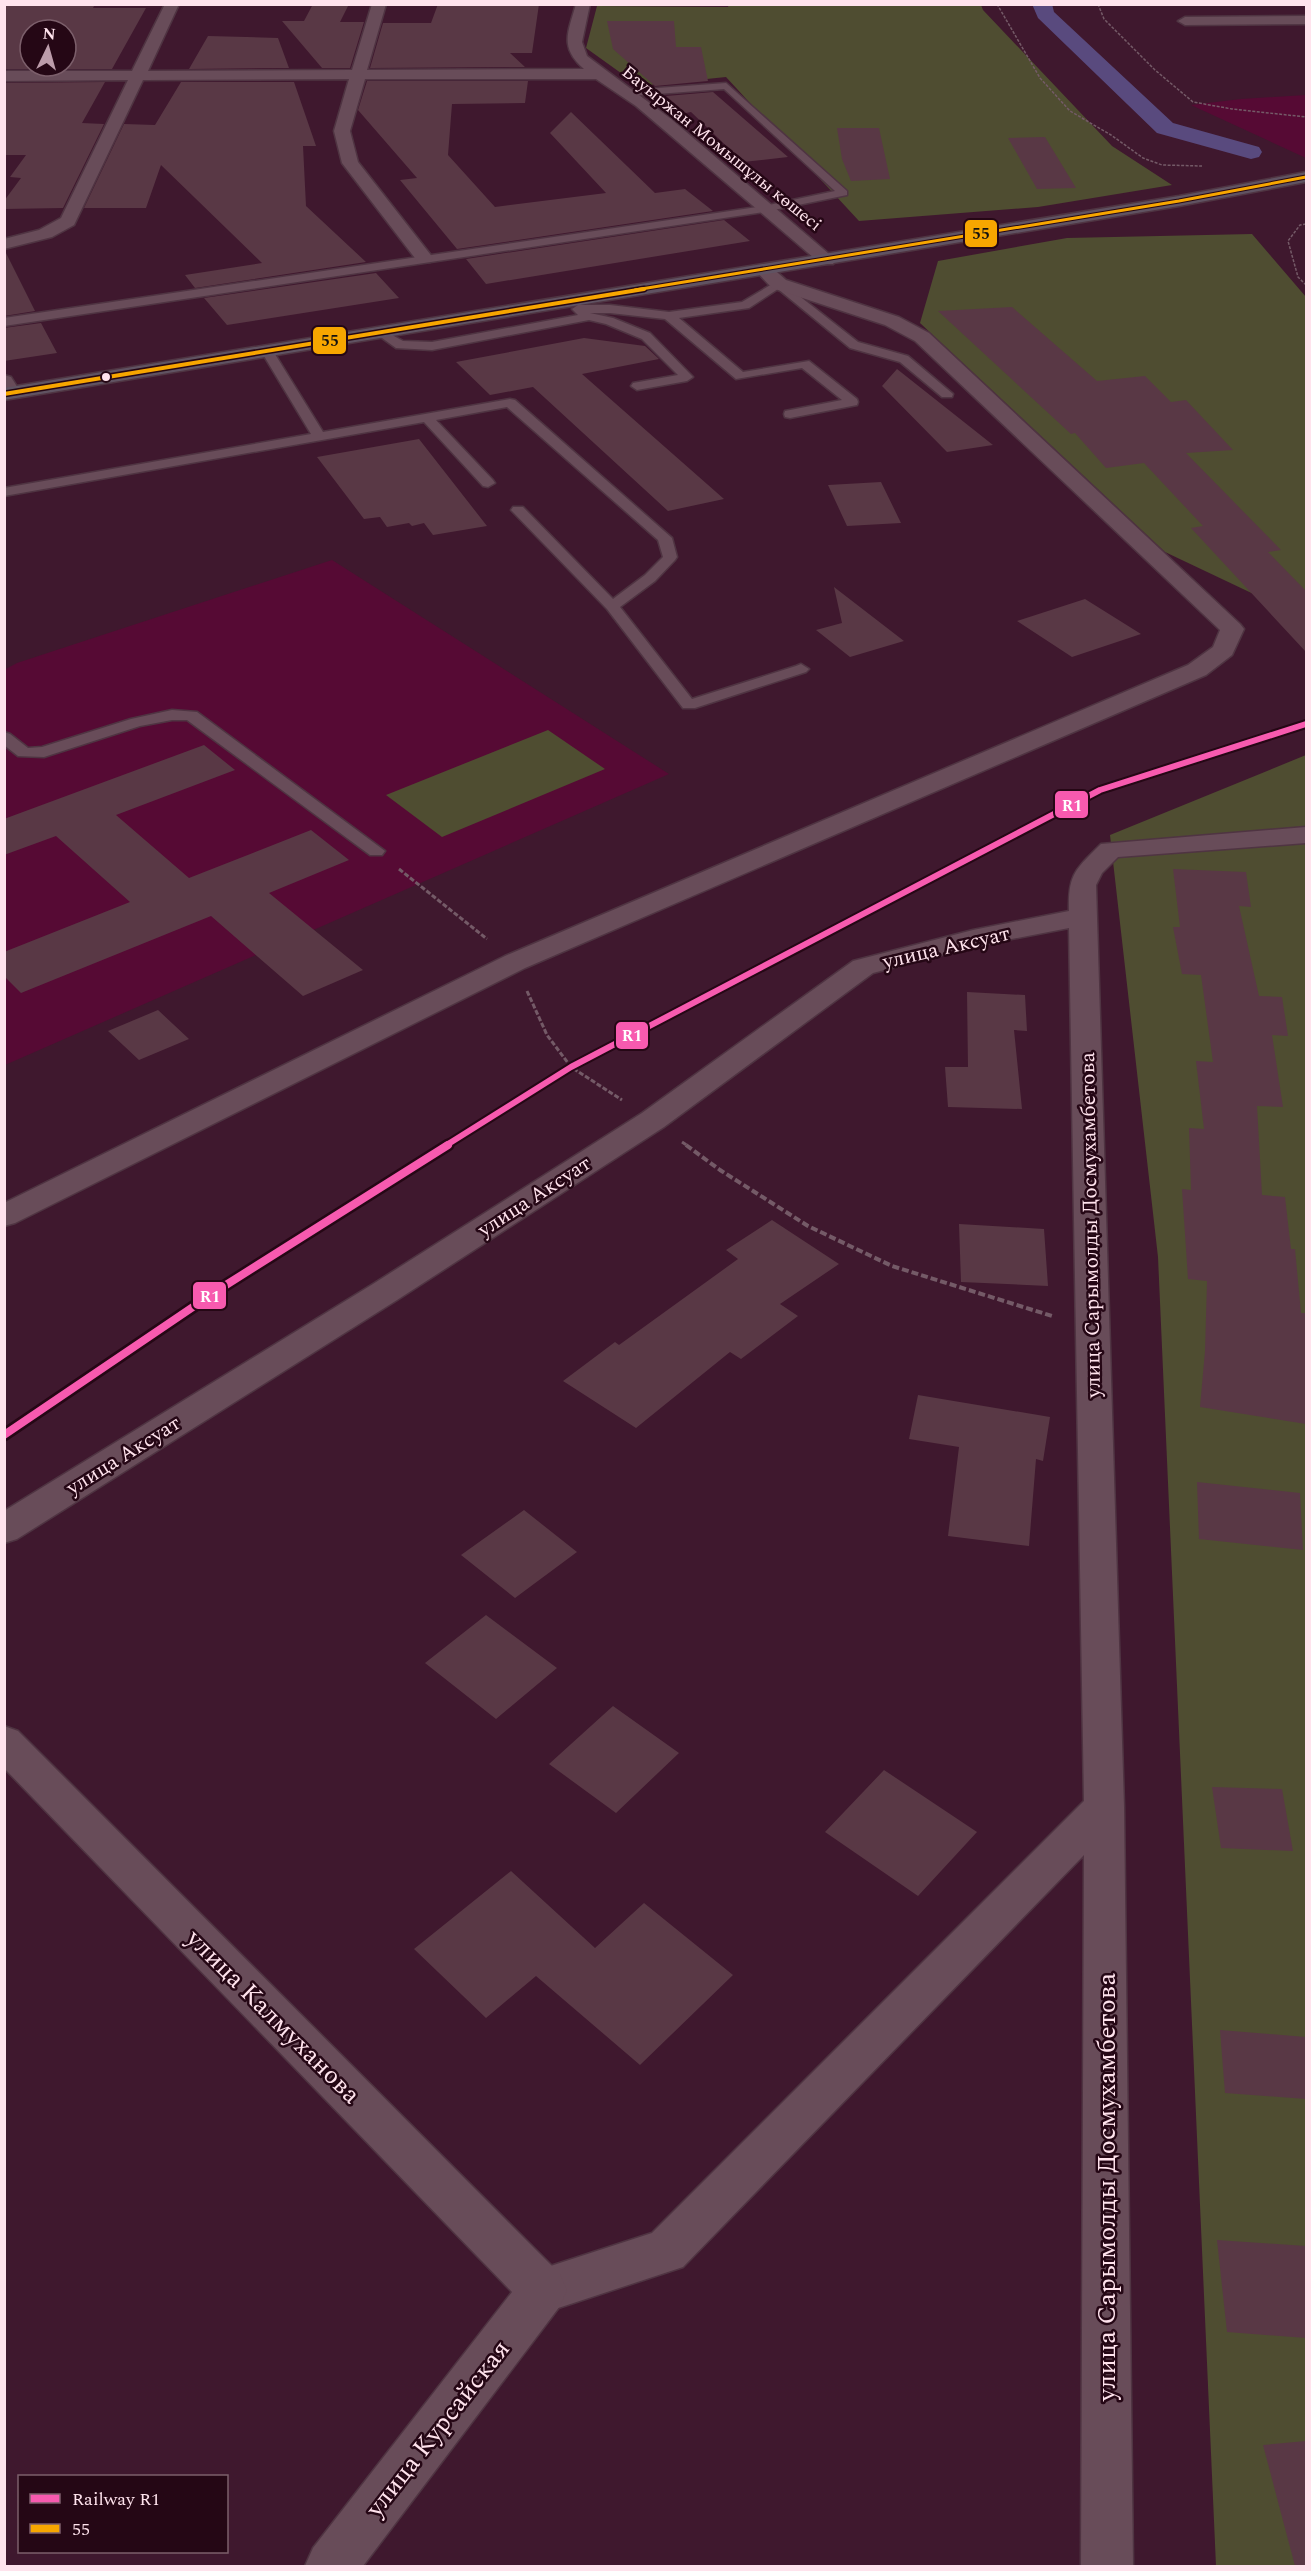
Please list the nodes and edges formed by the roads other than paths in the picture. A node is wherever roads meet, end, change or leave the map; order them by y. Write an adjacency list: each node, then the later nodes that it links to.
1 (172, 4): 9 (street)
2 (379, 4): 7 (street)
3 (583, 4): 6 (street, Бауыржан Момышұлы көшесі)
4 (1306, 20): 5 (street)
5 (1185, 21)
6 (600, 74): 7 (street); 10 (street, Бауыржан Момышұлы көшесі)
7 (356, 75): 9 (street); 14 (street)
8 (4, 76): 9 (street)
9 (138, 76): 13 (street)
10 (630, 93): 12 (street, Бауыржан Момышұлы көшесі); 12 (lane)
11 (1306, 177): 15 (main road)
12 (764, 208): 14 (lane); 15 (street, Бауыржан Момышұлы көшесі)
13 (4, 244)
14 (424, 258): 19 (lane)
15 (827, 260): 16 (main road)
16 (772, 277): 17 (main road); 18 (lane); 23 (lane); 36 (street)
17 (579, 310): 18 (lane); 20 (main road); 21 (lane)
18 (669, 316): 24 (lane)
19 (4, 322)
20 (267, 351): 22 (main road); 26 (lane)
21 (637, 386)
22 (7, 389)
23 (947, 394)
24 (790, 414)
25 (427, 418): 26 (lane); 27 (lane); 30 (lane)
26 (319, 437): 28 (lane)
27 (488, 483)
28 (4, 492)
29 (518, 510): 30 (lane)
30 (612, 606): 31 (lane)
31 (801, 669)
32 (4, 736): 34 (lane)
33 (1306, 835): 35 (street, улица Сарымолды Досмухамбетова)
34 (376, 851)
35 (1083, 917): 37 (street, улица Аксуат); 39 (street, улица Сарымолды Досмухамбетова)
36 (4, 1216)
37 (4, 1529)
38 (4, 1742): 40 (street, улица Калмуханова)
39 (1104, 1807): 40 (street); 42 (street, улица Сарымолды Досмухамбетова)
40 (543, 2290): 41 (street, улица Курсайская)
41 (331, 2566)
42 (1107, 2566)

